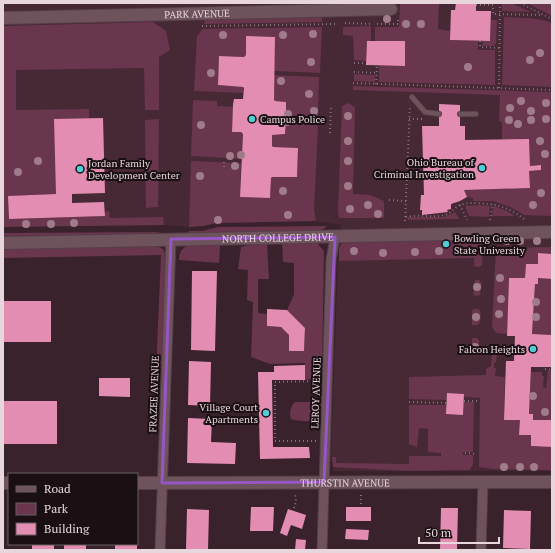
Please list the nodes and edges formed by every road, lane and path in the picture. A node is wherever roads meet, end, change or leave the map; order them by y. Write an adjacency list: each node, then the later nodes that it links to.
1 (500, 3): 5 (path)
2 (520, 3): 6 (path)
3 (476, 5): 5 (path)
4 (391, 9): 7 (street, PARK AVENUE)
5 (500, 14): 6 (path); 14 (path)
6 (542, 15): 8 (path)
7 (3, 18)
8 (552, 19)
9 (345, 23): 11 (path)
10 (335, 24): 12 (path)
11 (371, 24)
12 (202, 26)
13 (480, 41): 14 (path)
14 (499, 48): 22 (path)
15 (354, 63): 16 (path)
16 (366, 63)
17 (377, 66): 19 (path)
18 (354, 72): 19 (path)
19 (377, 73): 21 (path)
20 (353, 83): 21 (path)
21 (376, 84): 22 (path)
22 (499, 88): 23 (path)
23 (552, 90)
24 (412, 97): 27 (lane)
25 (410, 104): 34 (path)
26 (331, 105): 30 (path)
27 (439, 114)
28 (460, 114): 29 (lane)
29 (476, 114)
30 (330, 132)
31 (224, 159): 32 (path)
32 (224, 167)
33 (389, 200): 34 (path)
34 (406, 201): 37 (path)
35 (493, 204): 36 (path); 39 (path); 40 (path)
36 (460, 205): 37 (path); 38 (path)
37 (406, 216): 41 (path)
38 (467, 220)
39 (490, 220)
40 (524, 220)
41 (405, 221)
42 (552, 232): 43 (street, NORTH COLLEGE DRIVE)
43 (334, 236): 44 (street, NORTH COLLEGE DRIVE); 48 (street, LEROY AVENUE)
44 (171, 239): 45 (street, NORTH COLLEGE DRIVE); 60 (street, FRAZEE AVENUE)
45 (3, 243)
46 (546, 369): 47 (path)
47 (552, 370)
48 (327, 381): 53 (street, LEROY AVENUE); 53 (path)
49 (464, 400): 50 (path)
50 (477, 401)
51 (409, 402): 52 (path)
52 (446, 403)
53 (325, 441): 56 (street, LEROY AVENUE)
54 (465, 453): 55 (path)
55 (476, 454)
56 (324, 482): 57 (street, THURSTIN AVENUE); 60 (street, THURSTIN AVENUE); 66 (street, LEROY AVENUE)
57 (483, 482): 58 (street, THURSTIN AVENUE); 67 (street)
58 (552, 482)
59 (138, 483): 60 (street, THURSTIN AVENUE)
60 (162, 483): 65 (street, FRAZEE AVENUE)
61 (361, 491): 63 (path)
62 (295, 492): 64 (path)
63 (361, 504)
64 (294, 508)
65 (160, 550)
66 (322, 550)
67 (480, 550)

